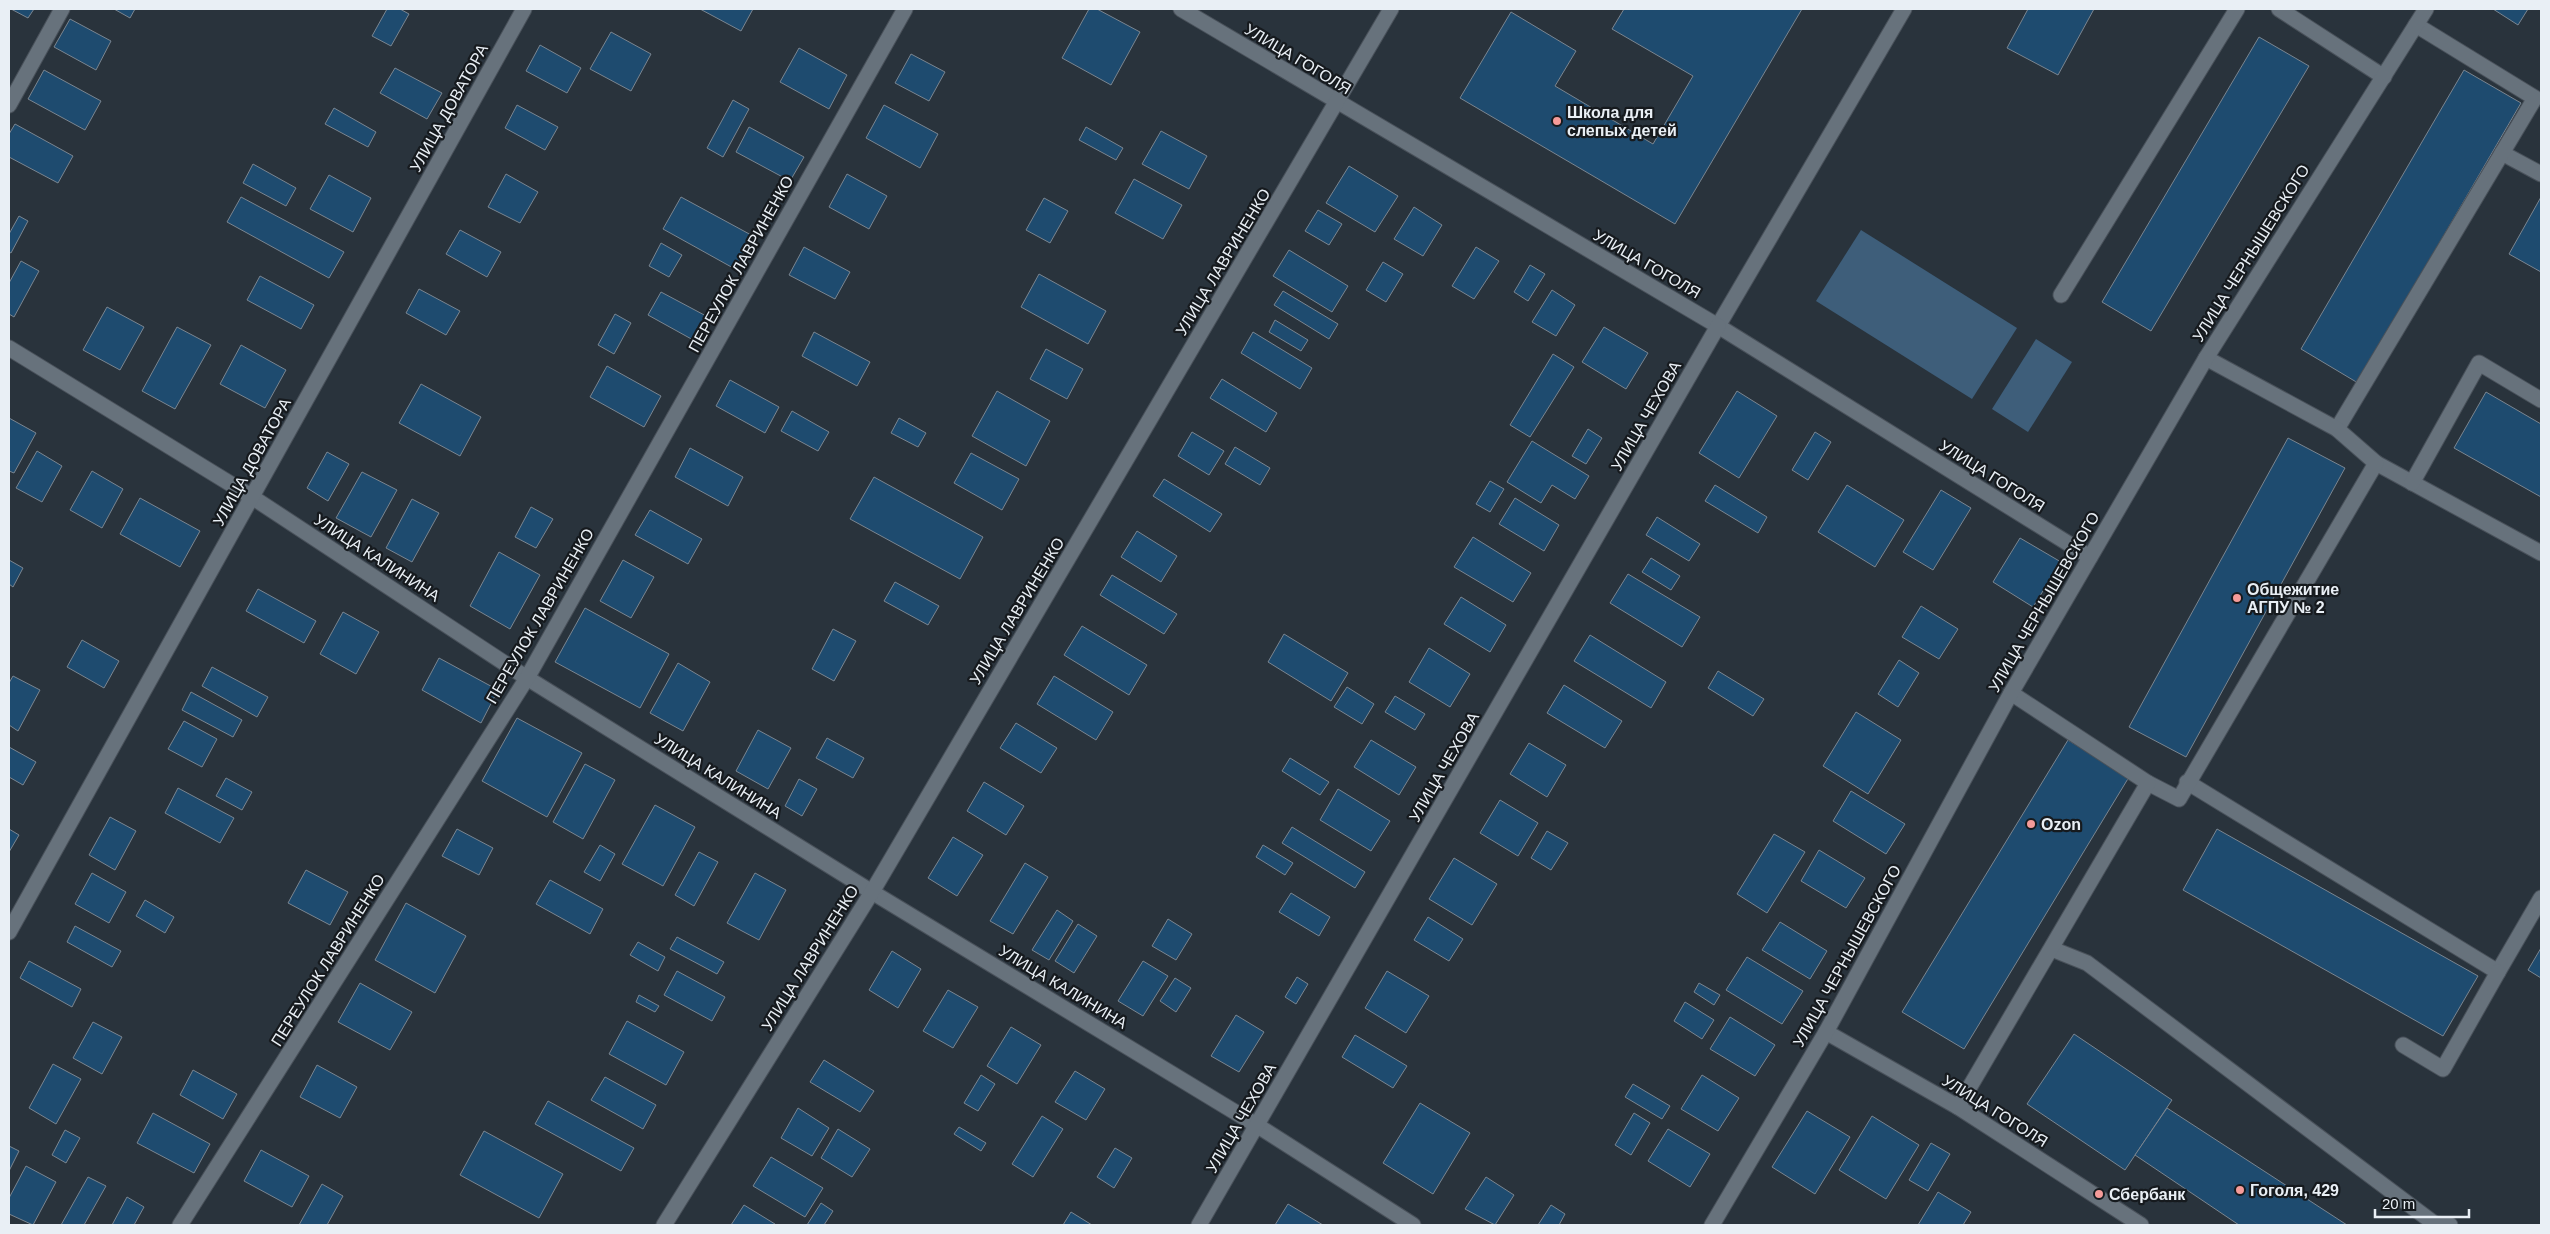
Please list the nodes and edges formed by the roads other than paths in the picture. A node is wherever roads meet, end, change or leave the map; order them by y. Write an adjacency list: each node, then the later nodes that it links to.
1 (62, 9): 14 (street)
2 (524, 9): 25 (street, УЛИЦА ДОВАТОРА)
3 (905, 9): 28 (street, ПЕРЕУЛОК ЛАВРИНЕНКО)
4 (1181, 9): 13 (street, УЛИЦА ГОГОЛЯ)
5 (1391, 9): 13 (street, УЛИЦА ЛАВРИНЕНКО)
6 (1904, 9): 18 (street, УЛИЦА ЧЕХОВА)
7 (2237, 9): 17 (street)
8 (2278, 9): 11 (street)
9 (2426, 9): 10 (street, УЛИЦА ЧЕРНЫШЕВСКОГО)
10 (2416, 25): 11 (street, УЛИЦА ЧЕРНЫШЕВСКОГО); 12 (street)
11 (2384, 76): 20 (street, УЛИЦА ЧЕРНЫШЕВСКОГО)
12 (2538, 99): 15 (street)
13 (1338, 103): 18 (street, УЛИЦА ГОГОЛЯ); 32 (street, УЛИЦА ЛАВРИНЕНКО)
14 (9, 105)
15 (2502, 153): 16 (street); 22 (street)
16 (2541, 174)
17 (2061, 295)
18 (1718, 326): 27 (street, УЛИЦА ГОГОЛЯ); 40 (street, УЛИЦА ЧЕХОВА)
19 (9, 348): 25 (street, УЛИЦА КАЛИНИНА)
20 (2206, 358): 22 (street); 27 (street, УЛИЦА ЧЕРНЫШЕВСКОГО)
21 (2541, 400): 24 (street)
22 (2337, 429): 23 (street)
23 (2376, 463): 24 (street); 30 (street)
24 (2412, 482): 26 (street)
25 (252, 497): 28 (street, УЛИЦА КАЛИНИНА); 34 (street, УЛИЦА ДОВАТОРА)
26 (2541, 553)
27 (2090, 557): 29 (street, УЛИЦА ЧЕРНЫШЕВСКОГО)
28 (527, 678): 32 (street, УЛИЦА КАЛИНИНА); 41 (street, ПЕРЕУЛОК ЛАВРИНЕНКО)
29 (2012, 693): 31 (street); 37 (street, УЛИЦА ЧЕРНЫШЕВСКОГО)
30 (2187, 782): 31 (street); 36 (street)
31 (2148, 783): 35 (street)
32 (872, 892): 40 (street, УЛИЦА КАЛИНИНА); 42 (street, УЛИЦА ЛАВРИНЕНКО)
33 (2541, 898): 36 (street)
34 (9, 932)
35 (2052, 949): 39 (street); 47 (street)
36 (2498, 972): 38 (street)
37 (1826, 1032): 39 (street, УЛИЦА ГОГОЛЯ); 45 (street, УЛИЦА ЧЕРНЫШЕВСКОГО)
38 (2403, 1045)
39 (1958, 1107): 46 (street, УЛИЦА ГОГОЛЯ)
40 (1258, 1126): 43 (street, УЛИЦА ЧЕХОВА); 44 (street, УЛИЦА КАЛИНИНА)
41 (180, 1225)
42 (664, 1225)
43 (1199, 1225)
44 (1413, 1225)
45 (1712, 1225)
46 (2141, 1225)
47 (2450, 1225)

